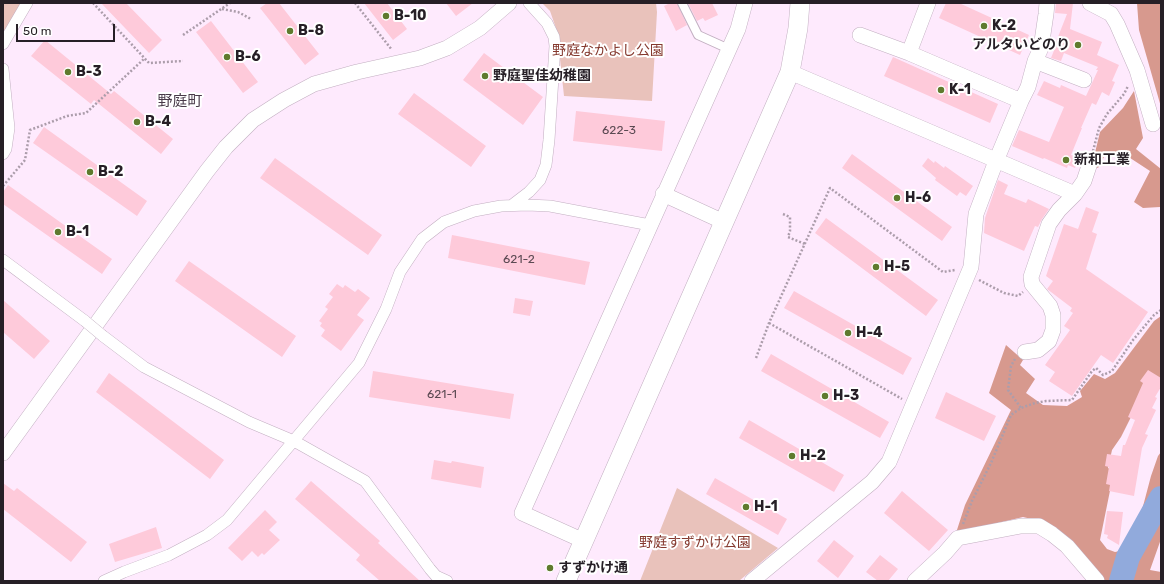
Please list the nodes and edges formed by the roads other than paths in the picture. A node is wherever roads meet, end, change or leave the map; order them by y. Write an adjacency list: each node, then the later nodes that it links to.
1 (27, 3): 11 (street)
2 (509, 3): 31 (street)
3 (529, 3): 25 (street)
4 (682, 3): 12 (lane)
5 (745, 3): 12 (street)
6 (800, 3): 16 (street)
7 (928, 3): 13 (street)
8 (1047, 3): 14 (street)
9 (1090, 3): 19 (street)
10 (860, 35): 13 (street)
11 (3, 44)
12 (729, 49): 23 (street)
13 (909, 53): 18 (street)
14 (1035, 61): 17 (street); 18 (street)
15 (3, 69): 20 (street)
16 (790, 72): 21 (street); 26 (street)
17 (1084, 80)
18 (1021, 101): 21 (street)
19 (1153, 124)
20 (3, 154)
21 (996, 161): 24 (street); 36 (street)
22 (1090, 163): 24 (street)
23 (663, 194): 26 (street); 27 (street)
24 (1075, 194): 29 (street)
25 (512, 205): 27 (street); 30 (street)
26 (724, 222): 32 (street)
27 (650, 225): 32 (street)
28 (3, 260): 30 (street, bridge)
29 (1025, 352)
30 (294, 441): 33 (street); 34 (street)
31 (3, 453)
32 (584, 541): 35 (street)
33 (104, 581)
34 (447, 581)
35 (566, 581)
36 (752, 581)
37 (914, 581): 38 (street)
38 (1097, 581)

